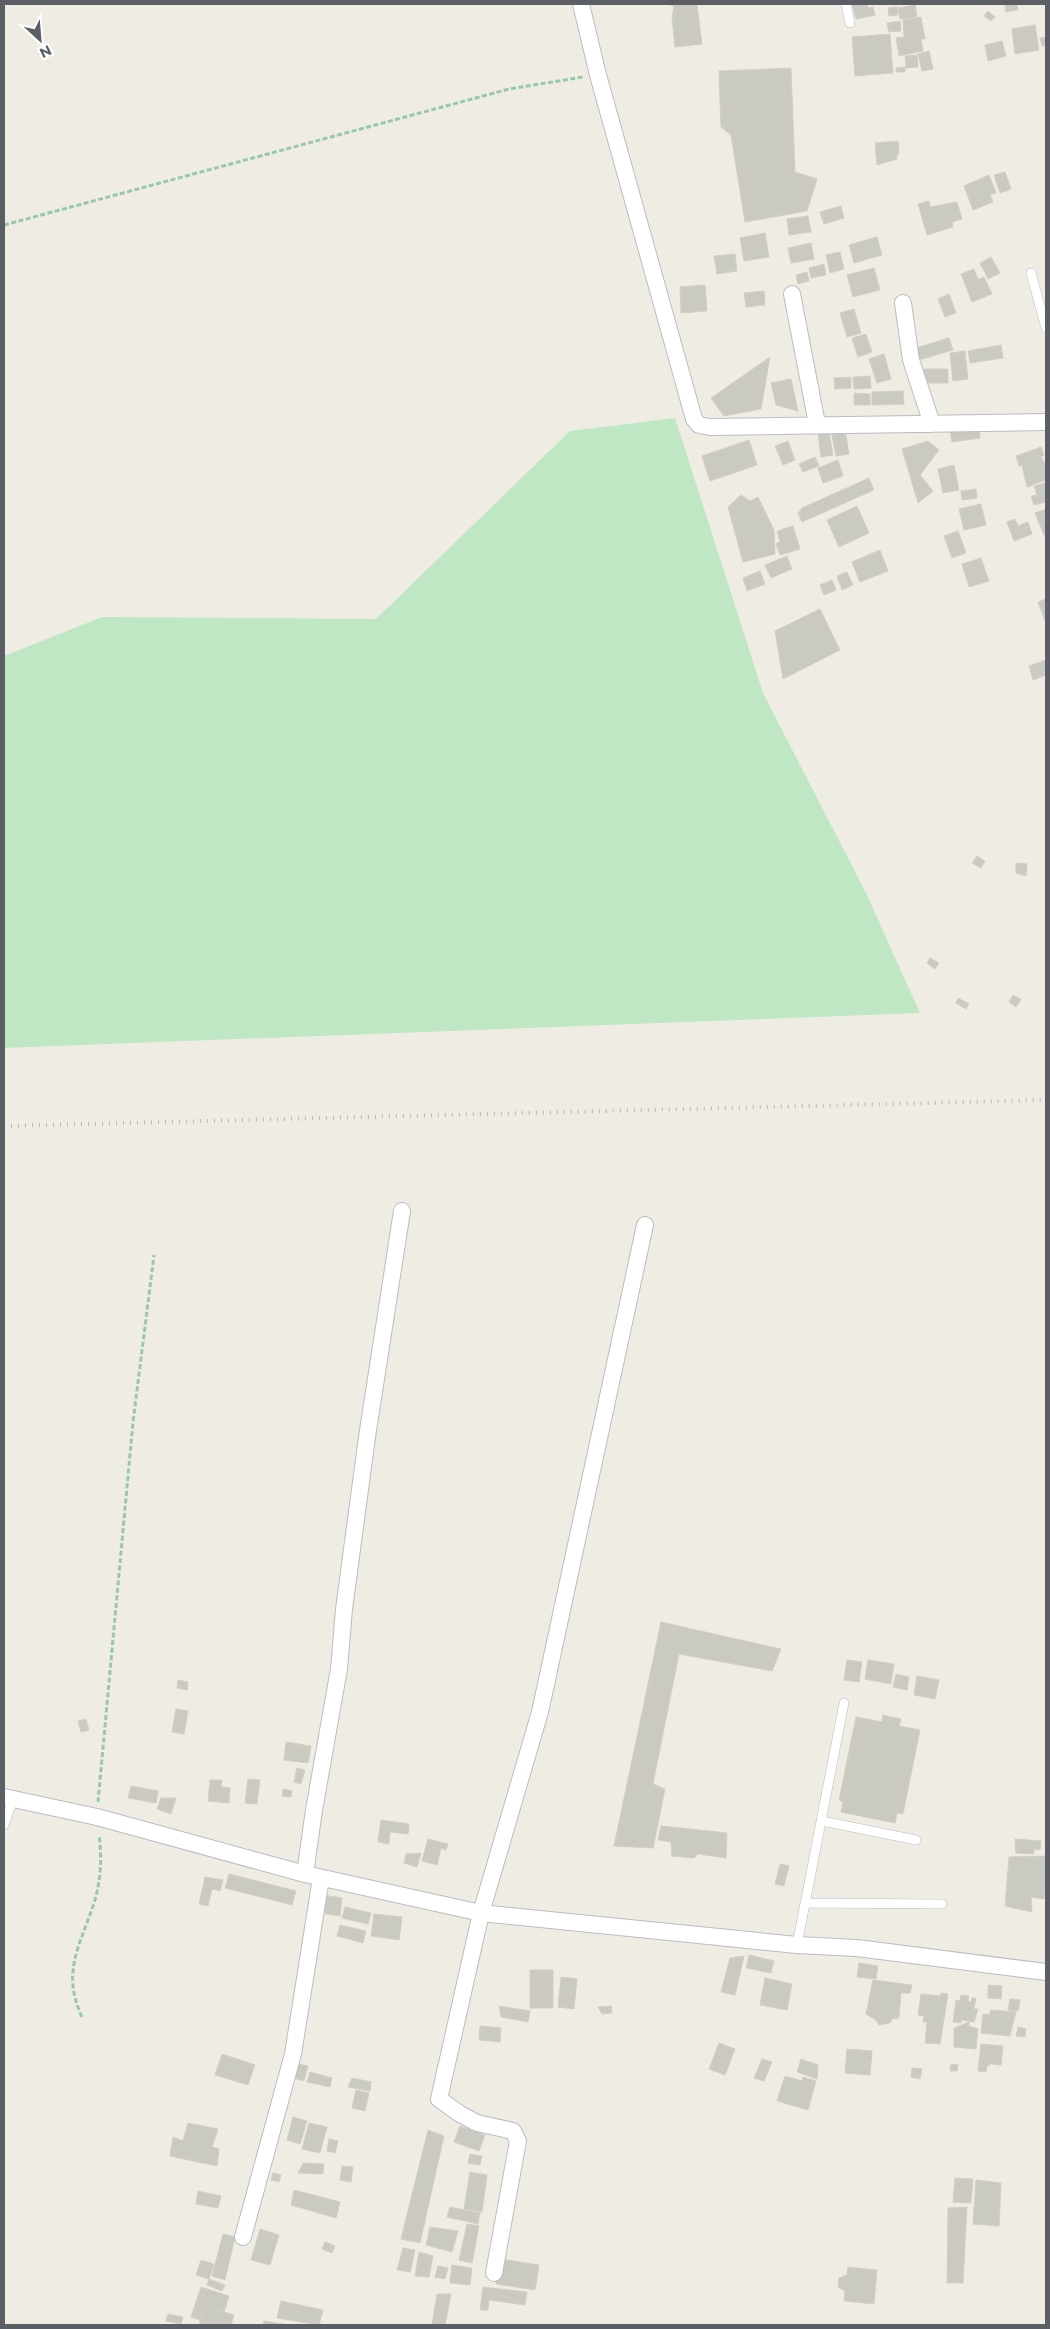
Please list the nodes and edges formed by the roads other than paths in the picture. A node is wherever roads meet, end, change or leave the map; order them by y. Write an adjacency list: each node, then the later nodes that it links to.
1 (581, 4): 9 (street)
2 (846, 4): 3 (lane)
3 (850, 22)
4 (1031, 273): 7 (lane)
5 (792, 294): 9 (street)
6 (903, 303): 10 (street)
7 (1046, 328)
8 (1046, 422): 10 (street)
9 (817, 424): 10 (street)
10 (932, 424)
11 (402, 1211): 18 (street)
12 (645, 1225): 21 (street)
13 (844, 1703): 15 (lane)
14 (8, 1798): 16 (lane); 18 (street)
15 (822, 1821): 17 (lane); 19 (lane)
16 (4, 1825)
17 (916, 1840)
18 (313, 1876): 21 (street); 24 (street)
19 (806, 1903): 20 (lane); 22 (lane)
20 (942, 1904)
21 (480, 1913): 22 (street); 25 (street)
22 (797, 1945): 23 (street)
23 (1046, 1972)
24 (243, 2237)
25 (494, 2273)

